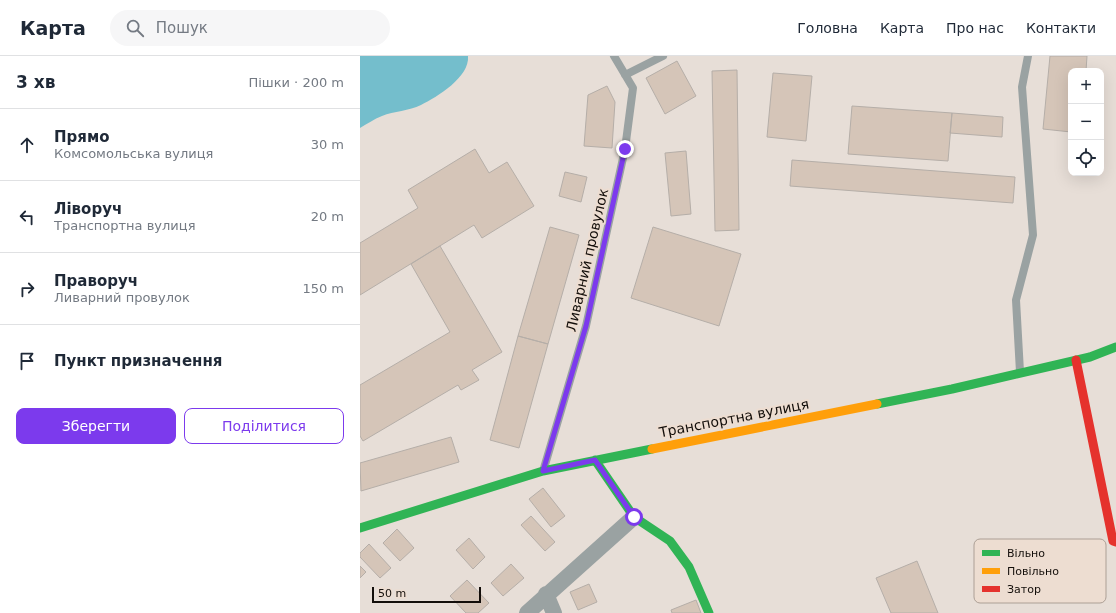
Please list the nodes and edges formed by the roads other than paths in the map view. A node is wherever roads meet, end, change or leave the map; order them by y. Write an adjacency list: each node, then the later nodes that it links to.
1 (614, 56): 4 (lane, Ливарний провулок)
2 (663, 56): 4 (lane)
3 (1028, 56): 7 (lane)
4 (625, 75): 9 (lane, Ливарний провулок)
5 (1116, 347): 6 (street, Транспортна вулиця)
6 (1076, 360): 7 (street, Транспортна вулиця); 12 (street)
7 (1020, 373): 8 (street, Транспортна вулиця)
8 (595, 460): 9 (street, Транспортна вулиця); 10 (street)
9 (543, 471): 11 (street, Транспортна вулиця)
10 (634, 517): 13 (street); 16 (street)
11 (360, 528)
12 (1114, 542)
13 (546, 594): 14 (street); 15 (street)
14 (527, 613)
15 (554, 613)
16 (709, 613)

